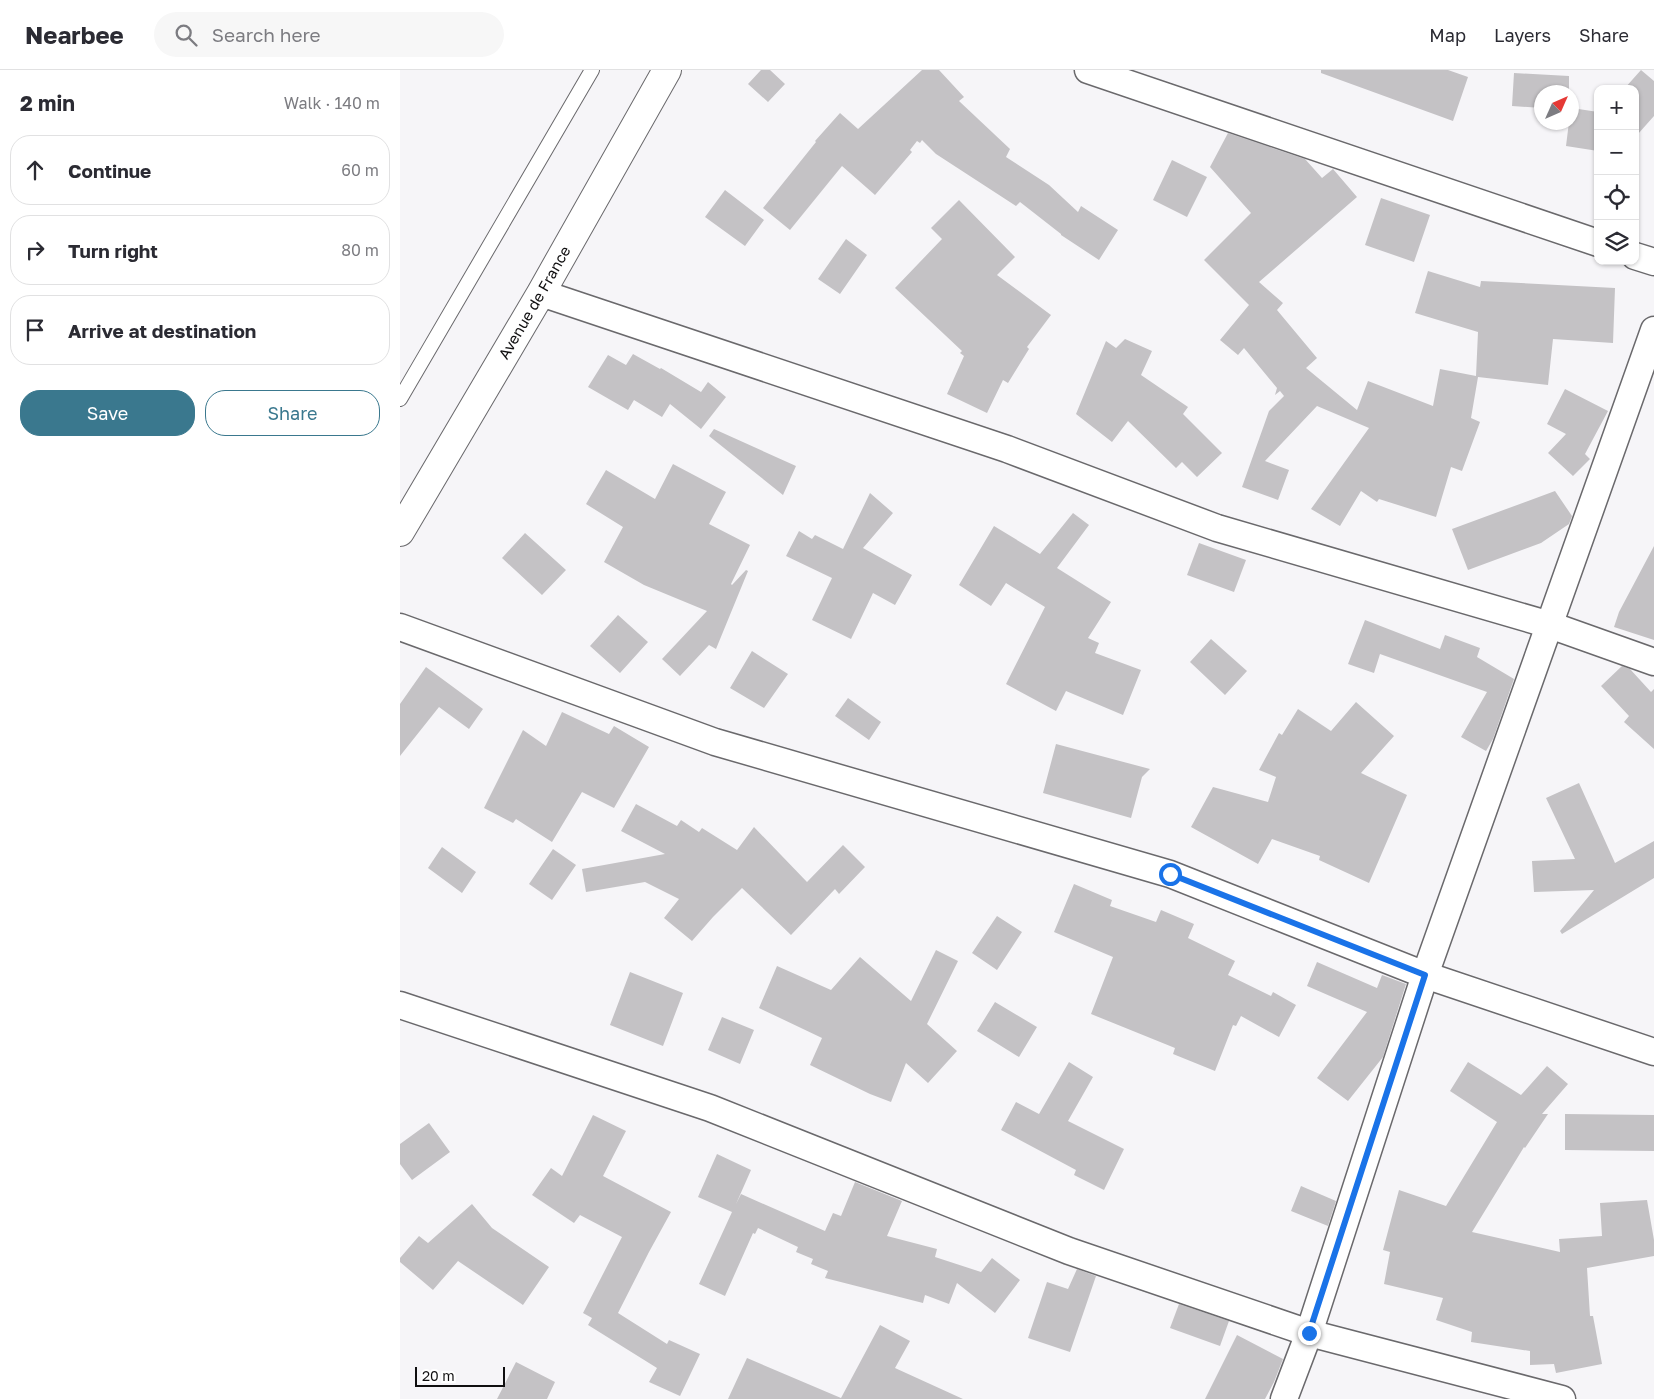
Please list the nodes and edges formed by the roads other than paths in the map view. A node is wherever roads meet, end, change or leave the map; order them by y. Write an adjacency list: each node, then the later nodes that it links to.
1 (592, 70): 9 (lane)
2 (667, 70): 7 (main road, Avenue de France)
3 (1088, 70): 4 (street)
4 (1594, 242)
5 (1639, 257): 6 (street)
6 (1654, 262)
7 (541, 293): 10 (main road, Avenue de France); 11 (street)
8 (1654, 330): 11 (street)
9 (400, 399)
10 (400, 532)
11 (1550, 625): 13 (street); 14 (street)
12 (400, 628): 14 (street)
13 (1654, 662)
14 (1425, 975): 16 (street); 17 (street)
15 (400, 1005): 17 (street)
16 (1654, 1052)
17 (1309, 1333): 18 (street); 19 (street)
18 (1284, 1399)
19 (1562, 1399)

